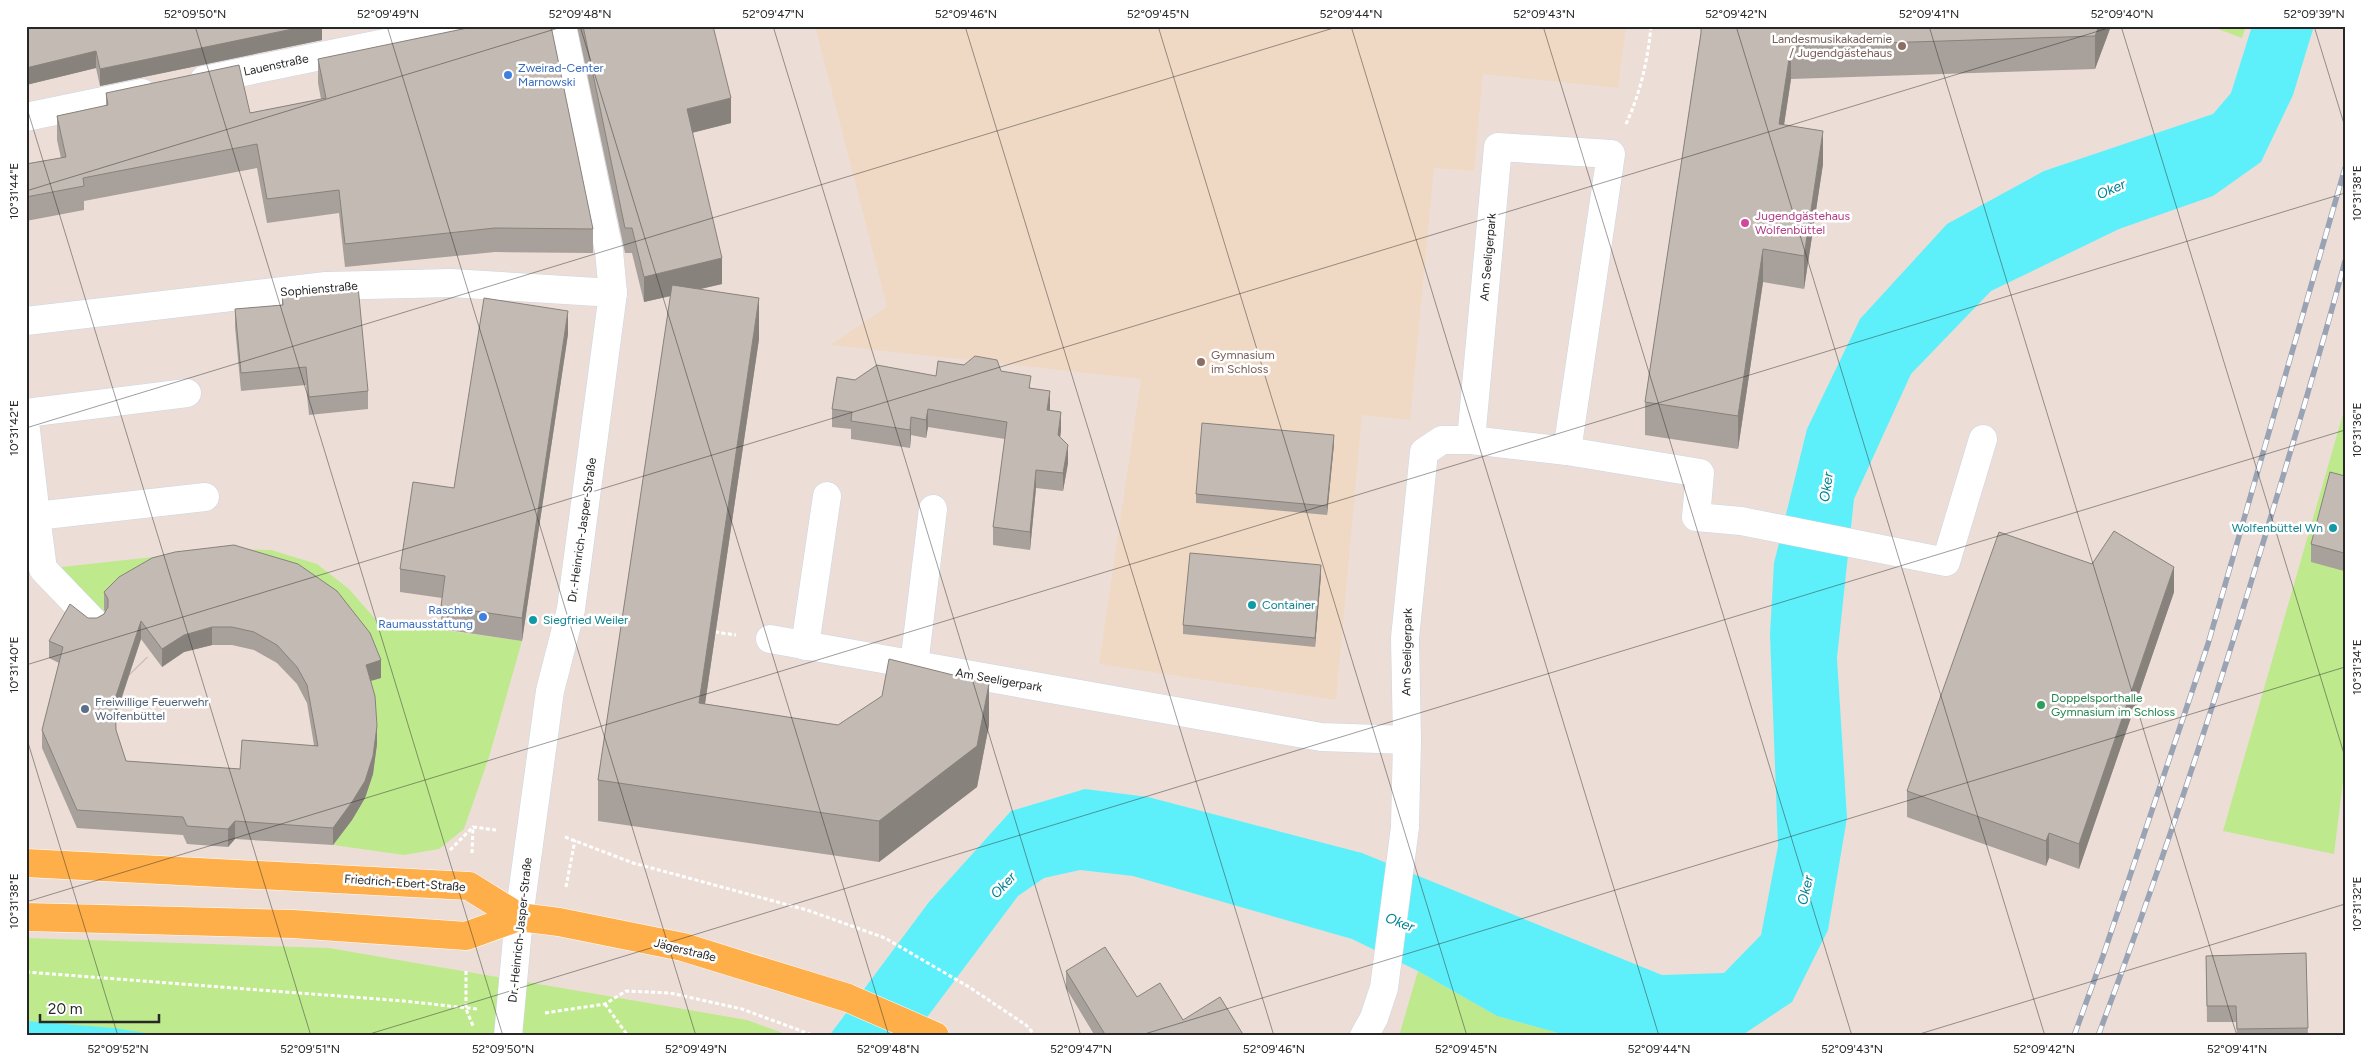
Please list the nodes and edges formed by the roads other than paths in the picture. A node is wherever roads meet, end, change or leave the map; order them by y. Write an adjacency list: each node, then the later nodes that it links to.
1 (468, 26): 3 (street, Lauenstraße)
2 (562, 26): 4 (street, Dr.-Heinrich-Jasper-Straße)
3 (26, 117)
4 (613, 293): 5 (street, Sophienstraße); 23 (street, Dr.-Heinrich-Jasper-Straße)
5 (26, 321)
6 (187, 392): 7 (street)
7 (26, 413)
8 (26, 430): 15 (street)
9 (1983, 439): 11 (street)
10 (1471, 440): 11 (street); 11 (street, Am Seeligerpark); 20 (street, Am Seeligerpark)
11 (1566, 451)
12 (827, 496): 18 (street)
13 (206, 497): 15 (street)
14 (933, 510): 19 (street)
15 (36, 516): 16 (street)
16 (93, 621)
17 (770, 640): 18 (street, Am Seeligerpark)
18 (805, 646): 19 (street, Am Seeligerpark)
19 (914, 665): 20 (street, Am Seeligerpark)
20 (1407, 740): 26 (street, Am Seeligerpark)
21 (26, 862): 23 (main road, Friedrich-Ebert-Straße)
22 (26, 917): 23 (main road)
23 (519, 917): 24 (street, Dr.-Heinrich-Jasper-Straße); 25 (main road, Jägerstraße)
24 (510, 1023)
25 (936, 1036)
26 (1364, 1036)

